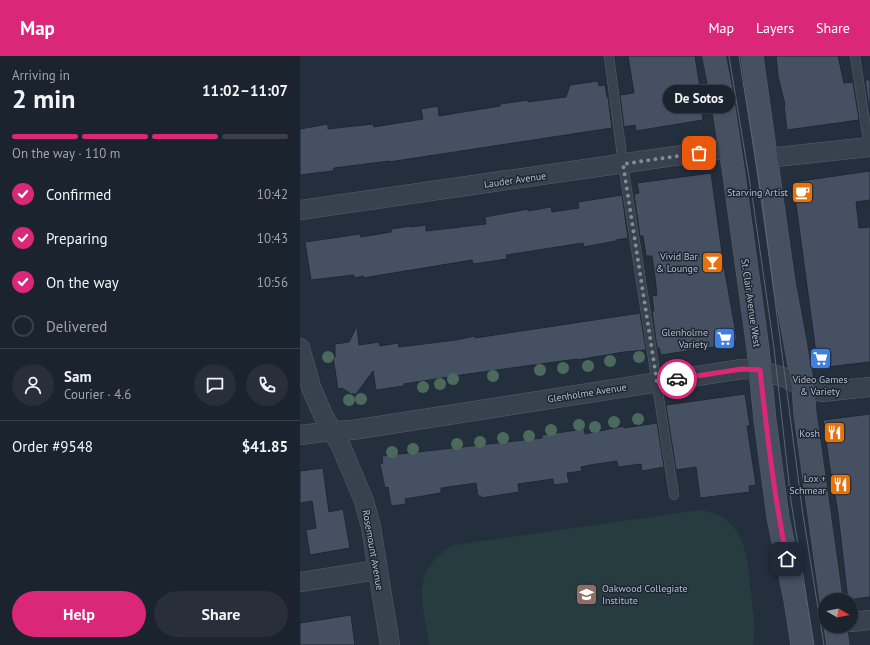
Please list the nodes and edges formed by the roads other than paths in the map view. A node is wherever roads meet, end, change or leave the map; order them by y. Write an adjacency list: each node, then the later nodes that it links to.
1 (609, 56): 8 (lane)
2 (714, 56): 6 (main road, St. Clair Avenue West)
3 (752, 56): 7 (main road)
4 (856, 56): 5 (lane)
5 (869, 147): 7 (street)
6 (730, 148): 8 (street, Lauder Avenue); 11 (main road, St. Clair Avenue West)
7 (767, 158): 13 (main road)
8 (623, 164): 9 (street, Lauder Avenue); 12 (lane)
9 (300, 210)
10 (300, 348): 15 (street, Rosemount Avenue)
11 (760, 370): 12 (street, Glenholme Avenue); 13 (street, Glenholme Avenue); 25 (main road, St. Clair Avenue West)
12 (657, 382): 15 (street, Glenholme Avenue); 17 (lane)
13 (803, 387): 14 (street, Glenholme Avenue); 20 (main road)
14 (870, 387)
15 (332, 431): 16 (street, Glenholme Avenue); 18 (street, Rosemount Avenue)
16 (300, 435)
17 (674, 495)
18 (377, 570): 19 (street); 24 (street, Rosemount Avenue)
19 (300, 582)
20 (830, 593)
21 (870, 620): 22 (street)
22 (858, 621)
23 (836, 633): 26 (main road)
24 (390, 645)
25 (802, 645)
26 (838, 645)

